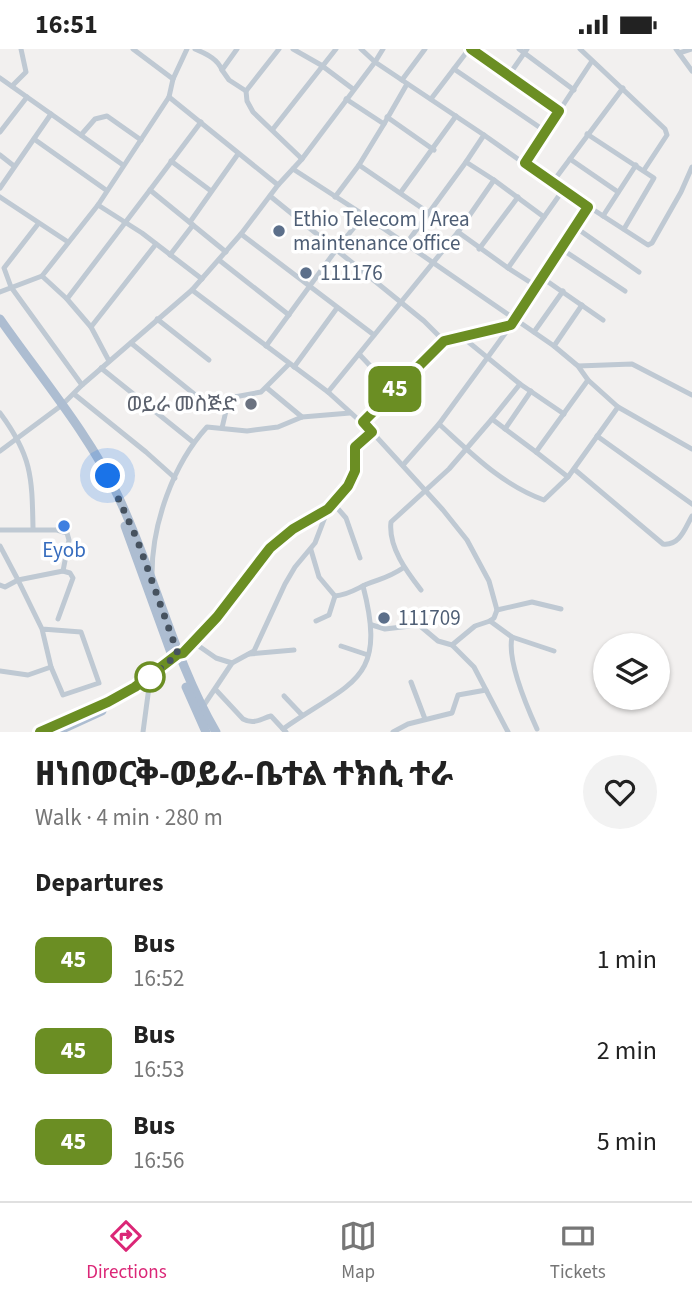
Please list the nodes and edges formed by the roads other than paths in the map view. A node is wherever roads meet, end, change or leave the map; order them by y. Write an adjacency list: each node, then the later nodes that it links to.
1 (21, 49): 28 (street)
2 (133, 49): 26 (street)
3 (187, 49): 26 (street)
4 (195, 49): 21 (street)
5 (237, 49): 21 (street)
6 (279, 49): 32 (street)
7 (293, 49): 20 (street)
8 (336, 49): 20 (street)
9 (361, 49): 19 (street)
10 (383, 49): 19 (street)
11 (425, 49): 27 (street)
12 (470, 49): 22 (street); 24 (street)
13 (519, 49): 17 (street)
14 (580, 49): 18 (street)
15 (692, 50): 16 (street)
16 (677, 51): 23 (street)
17 (526, 52): 24 (street); 31 (street)
18 (592, 61): 29 (street); 31 (street)
19 (375, 62): 27 (street); 30 (street)
20 (321, 65): 30 (street); 43 (street)
21 (222, 69): 32 (street)
22 (454, 69): 36 (street); 44 (street)
23 (692, 71)
24 (509, 75): 37 (street)
25 (0, 78): 28 (street)
26 (173, 79): 34 (street)
27 (405, 82): 36 (street); 40 (street)
28 (12, 86): 33 (street)
29 (623, 88): 46 (street); 65 (street)
30 (353, 89): 35 (street)
31 (574, 90): 37 (street)
32 (246, 91): 43 (street)
33 (27, 97): 38 (street); 45 (street)
34 (169, 97): 41 (street); 50 (street)
35 (346, 99): 42 (street); 54 (street)
36 (431, 99): 39 (street)
37 (559, 111): 44 (street)
38 (51, 114): 47 (street); 49 (street)
39 (456, 116): 48 (street); 51 (street)
40 (387, 117): 42 (street); 51 (street)
41 (201, 122): 52 (street); 56 (street)
42 (384, 124): 60 (street)
43 (273, 129): 54 (street)
44 (545, 131): 58 (street)
45 (0, 132)
46 (587, 134): 55 (street); 61 (street)
47 (82, 135): 50 (street); 59 (street)
48 (484, 135): 57 (street); 58 (street)
49 (34, 139): 62 (street); 70 (street)
50 (141, 140): 59 (street)
51 (434, 150): 74 (street)
52 (238, 154): 68 (street); 73 (street)
53 (0, 155): 62 (street)
54 (302, 159): 64 (street)
55 (569, 159): 67 (street); 75 (street)
56 (170, 161): 71 (street); 73 (street)
57 (466, 162): 66 (street); 82 (street)
58 (525, 163): 67 (street)
59 (123, 165): 70 (street)
60 (359, 165): 74 (street); 78 (street)
61 (636, 165): 65 (street); 75 (street)
62 (14, 166): 69 (street)
63 (692, 167): 90 (street)
64 (293, 169): 68 (street); 78 (street)
65 (644, 170): 90 (street)
66 (494, 180): 79 (street); 91 (street)
67 (552, 183): 72 (street)
68 (278, 185): 76 (street)
69 (0, 188)
70 (106, 190): 80 (street)
71 (149, 190): 86 (street); 87 (street)
72 (564, 190): 81 (street); 85 (street)
73 (211, 191): 87 (street)
74 (401, 192): 82 (street)
75 (618, 192): 84 (street)
76 (270, 196): 92 (street); 98 (street)
77 (0, 197): 88 (street)
78 (335, 197): 83 (street)
79 (518, 197): 85 (street); 97 (street)
80 (98, 205): 86 (street); 93 (street)
81 (588, 207): 84 (street); 89 (street)
82 (429, 213): 95 (street)
83 (364, 215): 95 (street); 98 (street)
84 (603, 216): 90 (street)
85 (544, 217): 105 (street)
86 (126, 222): 94 (street); 117 (street)
87 (191, 223): 99 (street); 100 (street)
88 (38, 224): 93 (street); 104 (street)
89 (575, 227): 96 (street); 106 (street)
90 (624, 229)
91 (458, 232): 97 (street); 103 (street)
92 (241, 234): 99 (street); 112 (street)
93 (68, 242): 107 (street)
94 (156, 244): 100 (street); 126 (street)
95 (406, 244): 103 (street)
96 (560, 248): 108 (street); 115 (street)
97 (479, 249): 105 (street)
98 (336, 250): 112 (street); 118 (street)
99 (226, 252): 102 (street)
100 (170, 255): 109 (street)
101 (0, 260): 104 (street)
102 (219, 260): 109 (street); 121 (street)
103 (433, 263): 118 (street); 125 (street)
104 (4, 268): 111 (street)
105 (508, 268): 110 (street)
106 (639, 272)
107 (42, 276): 111 (street); 117 (street)
108 (541, 277): 110 (street); 114 (street)
109 (202, 279): 113 (street)
110 (536, 286): 125 (street)
111 (10, 287): 116 (street); 143 (street)
112 (310, 287): 120 (street); 121 (street)
113 (192, 290): 122 (street); 132 (street)
114 (563, 291): 119 (street); 127 (street)
115 (625, 291)
116 (0, 292)
117 (67, 299): 126 (street)
118 (401, 303): 128 (street); 130 (street)
119 (582, 305): 123 (street); 133 (street)
120 (337, 308): 128 (street); 138 (street)
121 (289, 315): 132 (street)
122 (157, 319): 131 (street); 136 (street)
123 (603, 320)
124 (0, 321): 151 (main road)
125 (513, 323): 127 (street); 129 (street); 135 (street)
126 (91, 327): 137 (street)
127 (534, 332): 133 (street)
128 (374, 335): 134 (street)
129 (461, 336): 130 (street); 135 (street)
130 (444, 341): 145 (street)
131 (131, 343): 137 (street); 150 (street)
132 (266, 346): 138 (street)
133 (554, 346): 139 (street)
134 (359, 354): 145 (street); 147 (street)
135 (487, 359): 142 (street); 159 (street)
136 (209, 360)
137 (109, 362): 140 (street)
138 (291, 366): 144 (street); 147 (street)
139 (578, 366): 141 (street); 149 (street)
140 (101, 368): 143 (street); 165 (street)
141 (588, 380): 152 (street); 155 (street)
142 (520, 384): 146 (street); 157 (street)
143 (82, 385): 148 (street)
144 (267, 388): 156 (street); 160 (street)
145 (393, 390): 158 (street)
146 (531, 391): 155 (street); 161 (street)
147 (328, 392): 153 (street)
148 (74, 394): 151 (street); 173 (street)
149 (692, 395)
150 (199, 398)
151 (61, 407): 164 (street); 193 (main road); 207 (main road)
152 (618, 407): 163 (street); 167 (street)
153 (350, 412): 156 (street); 158 (street)
154 (0, 413): 164 (street)
155 (564, 414): 169 (street)
156 (302, 417): 160 (street)
157 (492, 419): 161 (street); 166 (street)
158 (363, 422): 162 (street)
159 (439, 424): 166 (street); 170 (street)
160 (222, 428): 165 (street)
161 (505, 429): 169 (street)
162 (372, 432): 170 (street); 175 (street)
163 (597, 436): 171 (street); 176 (street)
164 (18, 437): 168 (street); 179 (street)
165 (193, 442): 173 (street)
166 (467, 449): 172 (street); 174 (street)
167 (692, 449)
168 (0, 451)
169 (536, 452): 172 (street)
170 (403, 465): 174 (street)
171 (574, 469): 172 (street); 178 (street)
172 (568, 477)
173 (175, 478): 193 (street)
174 (426, 491): 184 (street); 192 (street)
175 (333, 503): 177 (street); 183 (street)
176 (692, 503)
177 (328, 509): 182 (street); 200 (street)
178 (692, 516)
179 (33, 529): 180 (street); 185 (street)
180 (0, 530)
181 (0, 546): 186 (street)
182 (311, 550): 190 (street); 205 (street)
183 (360, 558)
184 (403, 568): 188 (street); 189 (street)
185 (63, 571): 186 (street); 194 (street)
186 (18, 580): 187 (street); 198 (street)
187 (0, 585)
188 (363, 586): 190 (street); 197 (street)
189 (421, 590)
190 (335, 596): 195 (street)
191 (561, 609): 192 (street)
192 (497, 610): 196 (street)
193 (163, 611): 207 (main road)
194 (58, 619)
195 (316, 621)
196 (490, 621): 199 (street); 201 (street)
197 (372, 625): 201 (street); 206 (street)
198 (41, 629): 209 (street); 209 (street)
199 (512, 637): 204 (street); 219 (street)
200 (193, 642): 207 (street); 208 (street)
201 (452, 645): 214 (street)
202 (341, 646): 206 (street)
203 (294, 650): 205 (street)
204 (554, 651)
205 (249, 654): 208 (street)
206 (369, 655): 217 (street)
207 (178, 658): 212 (main road); 216 (main road); 224 (main road)
208 (232, 663): 213 (street)
209 (51, 667): 210 (street)
210 (0, 671)
211 (411, 681): 218 (street)
212 (148, 682): 221 (main road); 222 (main road); 223 (street)
213 (216, 689): 216 (street); 220 (street)
214 (486, 690): 218 (street); 227 (street)
215 (284, 696): 217 (street)
216 (202, 708): 225 (main road)
217 (302, 715): 220 (street)
218 (425, 719): 226 (street)
219 (537, 729)
220 (285, 730)
221 (40, 732)
222 (56, 732)
223 (143, 732)
224 (206, 732)
225 (216, 732)
226 (393, 732)
227 (508, 732)

